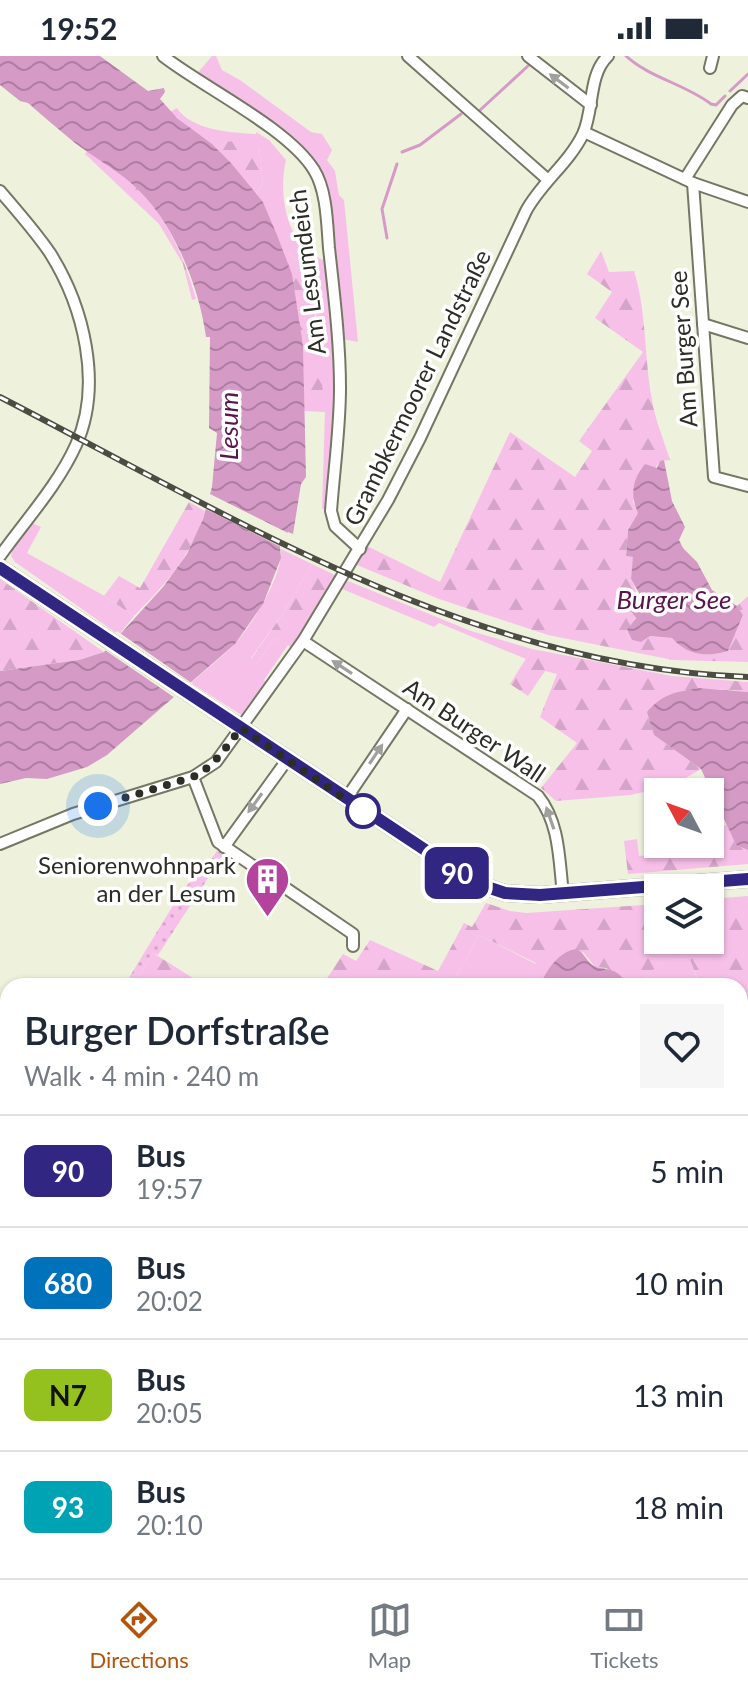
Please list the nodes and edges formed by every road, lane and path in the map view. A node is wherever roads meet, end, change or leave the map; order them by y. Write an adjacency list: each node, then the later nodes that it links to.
1 (163, 56): 17 (street, Am Lesumdeich)
2 (408, 56): 10 (street)
3 (528, 56): 8 (street, one-way to 3)
4 (608, 56): 8 (street, Grambkermoorer Landstraße)
5 (713, 56): 6 (street)
6 (710, 68)
7 (748, 98): 11 (street)
8 (591, 105): 9 (street, Grambkermoorer Landstraße)
9 (584, 132): 10 (street, Grambkermoorer Landstraße); 11 (street)
10 (547, 179): 17 (street, Grambkermoorer Landstraße)
11 (689, 181): 13 (street); 14 (street, Am Burger See)
12 (0, 191): 18 (street)
13 (748, 202)
14 (703, 324): 15 (street); 16 (street, Am Burger See)
15 (748, 338)
16 (748, 486)
17 (360, 549): 20 (street, Grambkermoorer Landstraße)
18 (0, 556)
19 (0, 568): 22 (main road)
20 (303, 641): 21 (street, Am Burger Wall, one-way to 20); 22 (street, Grambkermoorer Landstraße)
21 (407, 709): 25 (street, one-way to 21); 29 (street, Am Burger Wall, one-way to 21)
22 (241, 728): 23 (main road); 24 (street, Grambkermoorer Landstraße)
23 (287, 760): 25 (main road); 27 (street, one-way to 27)
24 (193, 777): 26 (street); 27 (street)
25 (346, 799): 29 (main road)
26 (0, 844)
27 (224, 847): 30 (street)
28 (748, 879): 29 (main road)
29 (563, 894)
30 (353, 946)

